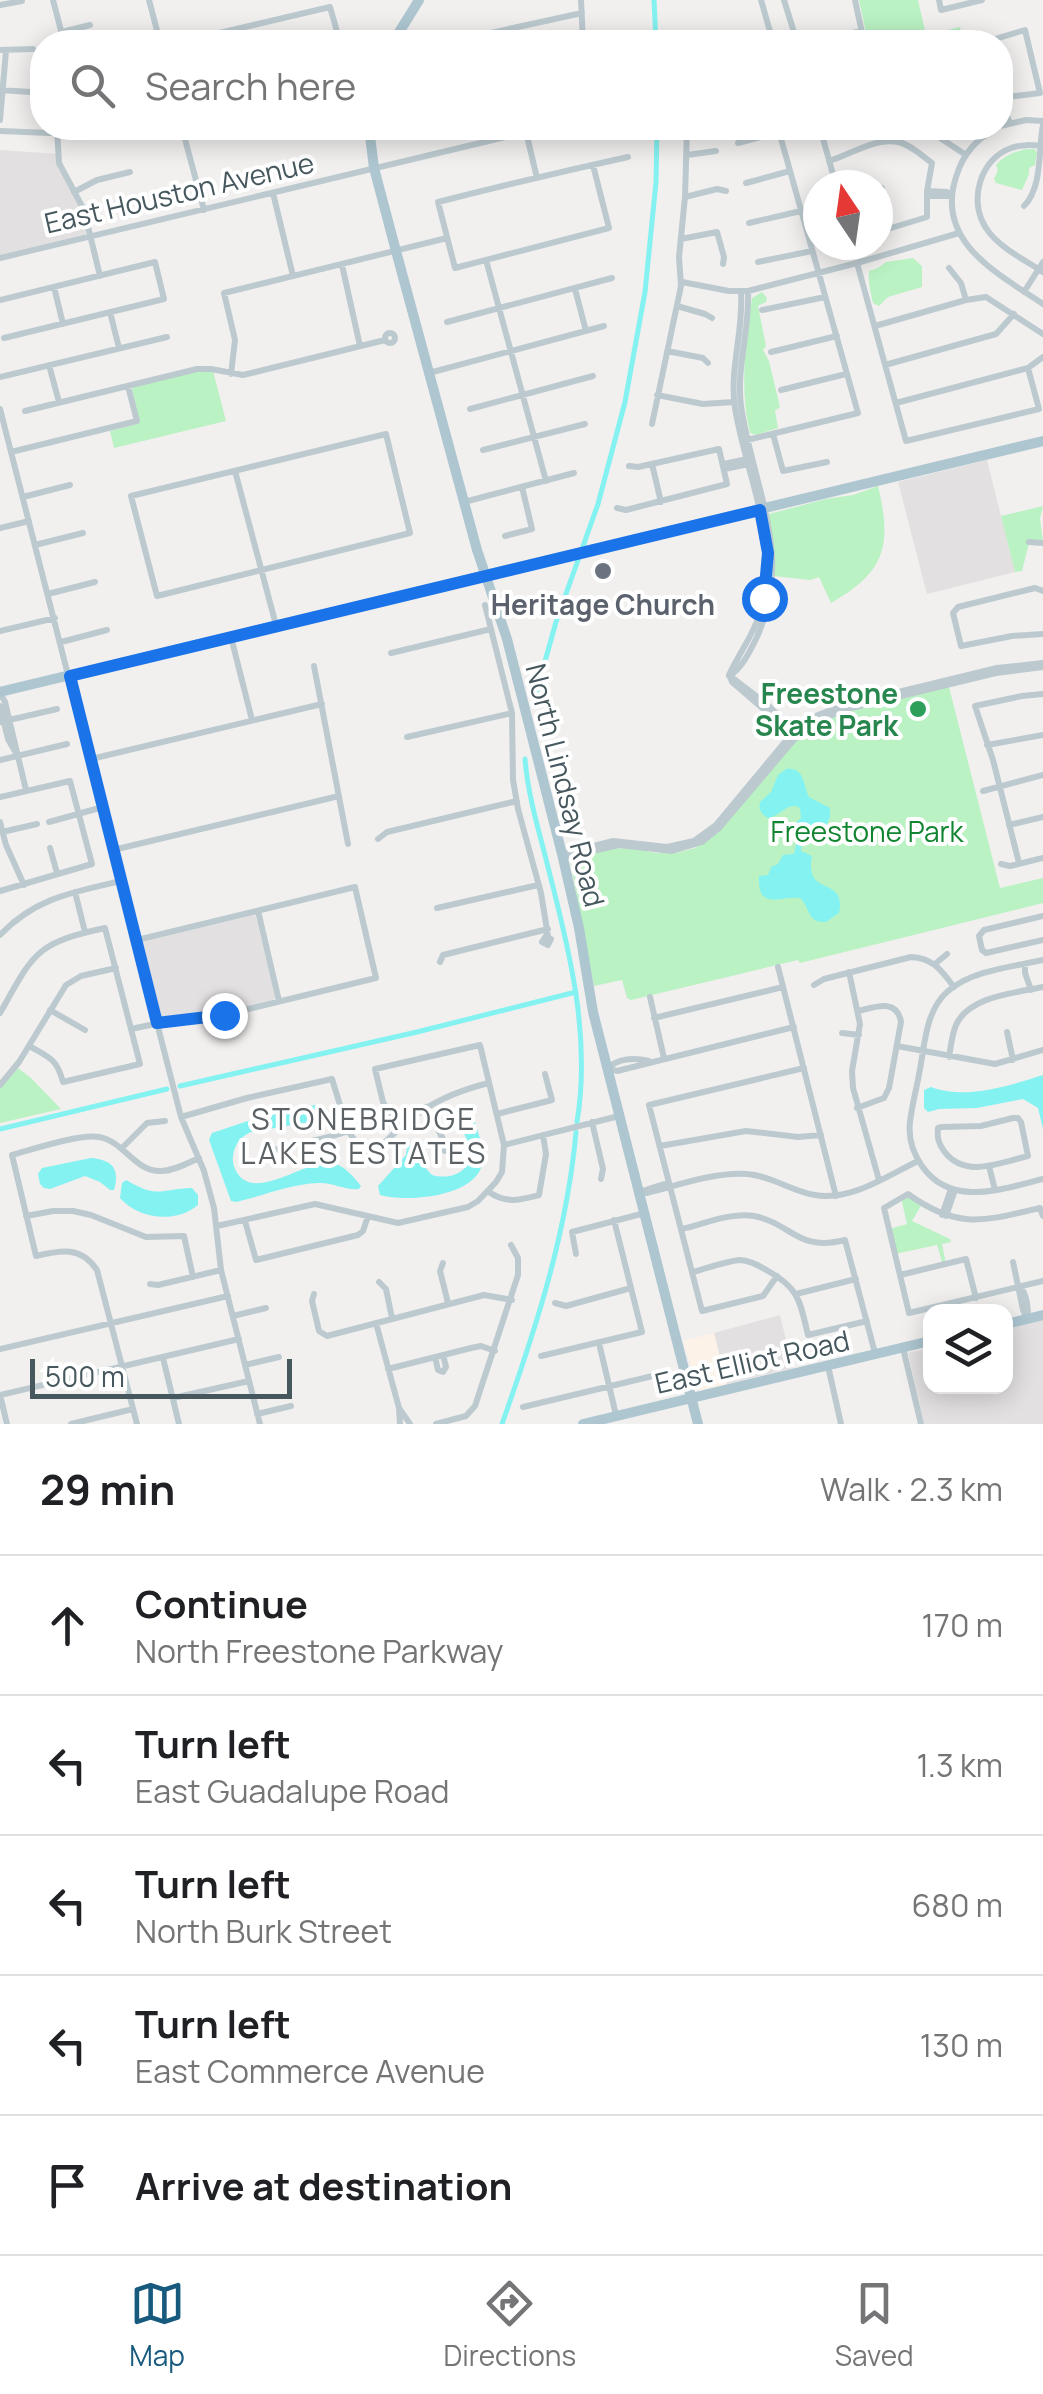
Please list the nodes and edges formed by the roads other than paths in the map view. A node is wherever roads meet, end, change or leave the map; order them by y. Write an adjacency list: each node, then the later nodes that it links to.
1 (53, 0): 14 (street)
2 (149, 0): 16 (street)
3 (418, 0): 19 (main road)
4 (581, 0): 12 (street)
5 (761, 0): 22 (street)
6 (855, 0): 24 (street)
7 (939, 0): 8 (street)
8 (982, 0)
9 (22, 1): 11 (street)
10 (787, 1): 23 (street)
11 (0, 6)
12 (582, 13): 20 (street); 21 (street)
13 (90, 26): 15 (street)
14 (61, 30)
15 (71, 30)
16 (157, 30)
17 (231, 30): 18 (street)
18 (337, 30)
19 (400, 30)
20 (504, 30)
21 (582, 30)
22 (770, 30)
23 (794, 30)
24 (861, 30)
25 (1013, 34): 30 (street)
26 (30, 49): 27 (street)
27 (3, 51): 28 (street)
28 (1, 90): 29 (street); 31 (street)
29 (30, 92)
30 (1013, 97)
31 (0, 120)
32 (1013, 123): 33 (street)
33 (1043, 123): 48 (street)
34 (0, 131): 35 (street)
35 (30, 131)
36 (57, 140): 63 (street)
37 (185, 140): 69 (street)
38 (370, 140): 55 (main road, North Lindsay Road)
39 (492, 140): 55 (street, East Houston Avenue)
40 (528, 140): 59 (street)
41 (687, 140): 50 (street)
42 (750, 140): 47 (street)
43 (782, 140): 58 (street)
44 (823, 140): 53 (street)
45 (943, 140): 51 (street)
46 (978, 140): 51 (street)
47 (738, 144)
48 (1043, 145): 61 (street); 88 (street)
49 (716, 151): 50 (street)
50 (686, 154): 67 (street)
51 (966, 155): 66 (street)
52 (628, 157): 54 (street)
53 (829, 161): 56 (street); 65 (street)
54 (593, 165): 59 (street); 81 (street)
55 (374, 168): 64 (street, East Houston Avenue); 78 (main road, North Lindsay Road)
56 (832, 170)
57 (130, 172): 63 (street)
58 (790, 172): 60 (street); 70 (street)
59 (537, 178): 76 (street)
60 (746, 183)
61 (1039, 186): 68 (street)
62 (726, 190): 67 (street)
63 (74, 192): 75 (street)
64 (273, 193): 69 (street, East Houston Avenue); 91 (street)
65 (926, 193): 66 (street); 73 (street)
66 (952, 196): 74 (street)
67 (685, 198): 77 (street)
68 (1024, 206)
69 (204, 210): 75 (street, East Houston Avenue)
70 (800, 210): 71 (street); 72 (street)
71 (803, 220)
72 (749, 223)
73 (893, 228)
74 (959, 233): 86 (street); 97 (street)
75 (90, 237): 80 (street, East Houston Avenue); 90 (street)
76 (447, 238): 78 (street); 81 (street)
77 (680, 238): 85 (street); 93 (street)
78 (396, 251): 84 (street); 128 (main road, North Lindsay Road)
79 (803, 252): 83 (street)
80 (0, 258)
81 (486, 260): 103 (street)
82 (814, 260): 89 (street)
83 (758, 262)
84 (342, 264): 91 (street); 118 (street)
85 (723, 264)
86 (857, 264): 89 (street); 111 (street)
87 (949, 268): 100 (street)
88 (1042, 268): 97 (street)
89 (818, 274): 96 (street); 98 (street)
90 (100, 276): 94 (street); 105 (street)
91 (292, 276): 129 (street)
92 (612, 278): 95 (street)
93 (682, 282): 96 (street); 102 (street)
94 (54, 287): 99 (street); 109 (street)
95 (575, 288): 103 (street); 112 (street)
96 (745, 292): 137 (street)
97 (1024, 292): 101 (street)
98 (825, 297): 104 (street); 114 (street)
99 (0, 300)
100 (966, 300): 106 (street); 111 (street)
101 (1043, 304)
102 (676, 306): 107 (street); 121 (street)
103 (499, 309): 108 (street); 120 (street)
104 (762, 310)
105 (110, 312): 109 (street); 119 (street)
106 (1014, 314): 113 (street); 126 (street)
107 (712, 318)
108 (447, 322)
109 (63, 324): 116 (street)
110 (604, 326): 112 (street)
111 (874, 326): 126 (street)
112 (586, 331): 120 (street)
113 (1043, 334)
114 (837, 336): 122 (street); 130 (street)
115 (168, 337): 119 (street)
116 (4, 338)
117 (385, 340): 118 (street)
118 (360, 346): 129 (street)
119 (119, 348): 125 (street)
120 (511, 351): 128 (street); 135 (street)
121 (666, 351): 124 (street); 136 (street)
122 (771, 352)
123 (1043, 358): 127 (street)
124 (708, 363)
125 (49, 365): 132 (street); 138 (street)
126 (885, 365): 139 (street)
127 (1028, 368): 139 (street); 139 (street)
128 (429, 373): 162 (main road, North Lindsay Road)
129 (230, 374): 133 (street)
130 (846, 374): 134 (street); 145 (street)
131 (593, 376): 135 (street)
132 (0, 377)
133 (128, 386): 138 (street); 150 (street)
134 (781, 390)
135 (522, 394): 140 (street); 146 (street)
136 (657, 395): 137 (street); 144 (street)
137 (738, 401): 147 (street)
138 (60, 402): 142 (street)
139 (896, 403)
140 (470, 409)
141 (0, 410): 150 (street)
142 (24, 411)
143 (585, 424): 146 (street)
144 (652, 424)
145 (773, 434): 147 (street); 152 (street)
146 (534, 437): 149 (street); 158 (street)
147 (746, 440): 151 (street)
148 (1043, 442): 165 (main road)
149 (484, 450)
150 (11, 452): 161 (street)
151 (751, 460): 155 (street); 165 (street)
152 (827, 462)
153 (652, 464): 154 (street); 155 (street); 163 (street)
154 (630, 466)
155 (724, 467): 163 (street)
156 (235, 470): 173 (street); 173 (street); 173 (street)
157 (574, 473): 158 (street)
158 (546, 481): 160 (street)
159 (70, 484): 161 (street)
160 (522, 487): 162 (street); 169 (street)
161 (23, 497): 166 (street)
162 (464, 502): 174 (main road, North Lindsay Road)
163 (661, 502): 164 (street)
164 (617, 508)
165 (762, 509): 174 (main road); 200 (street)
166 (29, 521): 167 (street); 172 (street)
167 (0, 528)
168 (83, 533): 172 (street)
169 (505, 536)
170 (1029, 542): 171 (street)
171 (1043, 543)
172 (35, 545): 177 (street)
173 (262, 570): 180 (street)
174 (486, 576): 180 (main road); 190 (main road, North Lindsay Road)
175 (95, 582): 177 (street)
176 (1042, 590): 184 (street)
177 (48, 594): 179 (street)
178 (485, 605): 181 (street)
179 (54, 618): 183 (street); 186 (street)
180 (276, 626): 185 (main road)
181 (491, 629): 187 (street); 190 (street)
182 (107, 630): 186 (street)
183 (0, 631)
184 (1043, 634)
185 (230, 637): 191 (main road); 198 (street)
186 (61, 642): 191 (street)
187 (392, 653)
188 (1043, 665): 200 (street)
189 (314, 666): 194 (street)
190 (508, 670): 197 (street); 228 (main road, North Lindsay Road)
191 (70, 676): 192 (main road); 206 (street)
192 (0, 692): 199 (street)
193 (1043, 694): 204 (street)
194 (322, 704): 198 (street); 212 (street)
195 (0, 706): 199 (street)
196 (57, 709): 199 (street)
197 (512, 714): 202 (street); 214 (street)
198 (252, 720): 206 (street)
199 (4, 721): 205 (street)
200 (794, 735): 228 (street)
201 (1043, 735): 204 (street)
202 (408, 738)
203 (67, 744): 205 (street)
204 (987, 745): 209 (street)
205 (17, 756): 207 (street); 210 (street)
206 (91, 759): 215 (street)
207 (0, 760)
208 (1043, 775): 209 (street)
209 (1000, 786): 211 (street); 221 (street)
210 (26, 790): 213 (street); 216 (street)
211 (983, 791)
212 (339, 796): 224 (street); 226 (street)
213 (0, 797)
214 (517, 801): 223 (street); 234 (street)
215 (102, 806): 216 (street); 226 (street)
216 (78, 812): 219 (street); 232 (street)
217 (1043, 816): 221 (street)
218 (0, 822): 222 (street)
219 (49, 822)
220 (37, 824): 222 (street)
221 (1010, 824): 231 (street)
222 (2, 832): 227 (street)
223 (378, 839)
224 (348, 844)
225 (50, 848): 232 (street)
226 (114, 850): 233 (street)
227 (4, 852): 235 (street)
228 (562, 854): 278 (main road, North Lindsay Road)
229 (1043, 858): 231 (street)
230 (1002, 864): 231 (street)
231 (1020, 864)
232 (56, 873): 235 (street)
233 (121, 881): 237 (street); 243 (street)
234 (538, 884): 238 (street); 247 (street)
235 (24, 885): 236 (street)
236 (0, 892)
237 (75, 892): 241 (street); 242 (street)
238 (438, 908)
239 (258, 911): 243 (street); 259 (street); 259 (street)
240 (1043, 916): 244 (street)
241 (85, 932): 251 (street); 262 (street)
242 (0, 935)
243 (136, 940): 264 (street)
244 (1043, 940)
245 (947, 954): 248 (street)
246 (1043, 960): 249 (street)
247 (440, 962)
248 (935, 964): 252 (street); 255 (street)
249 (1026, 964): 255 (street); 257 (street)
250 (778, 967): 254 (street)
251 (116, 968): 260 (street); 266 (street)
252 (849, 972): 253 (street); 261 (street)
253 (814, 985)
254 (783, 987): 263 (street); 265 (street)
255 (954, 987): 274 (street)
256 (1043, 987): 257 (street)
257 (1032, 990): 275 (street)
258 (650, 997): 263 (street)
259 (279, 1001): 264 (street)
260 (50, 1010): 267 (street); 271 (street)
261 (858, 1011): 270 (street); 272 (street)
262 (0, 1013)
263 (654, 1018): 276 (street)
264 (157, 1023): 266 (street); 287 (street)
265 (794, 1028): 276 (street); 279 (street)
266 (131, 1029): 271 (street)
267 (85, 1030)
268 (842, 1032): 270 (street)
269 (1007, 1032): 277 (street)
270 (859, 1036): 284 (street)
271 (29, 1046): 282 (street)
272 (897, 1046): 274 (street); 284 (street)
273 (1043, 1050): 277 (street)
274 (924, 1051): 275 (street); 304 (street)
275 (950, 1057): 277 (street)
276 (664, 1058): 278 (street)
277 (1013, 1060)
278 (608, 1068): 286 (main road, North Lindsay Road)
279 (804, 1068): 295 (street); 297 (street)
280 (545, 1074): 285 (street)
281 (490, 1084): 283 (street); 285 (street); 291 (street)
282 (0, 1085)
283 (426, 1106): 291 (street); 301 (street)
284 (857, 1108): 300 (street)
285 (497, 1114): 296 (street)
286 (620, 1116): 290 (street); 313 (main road, North Lindsay Road)
287 (181, 1117): 292 (street); 302 (street)
288 (165, 1120): 299 (street)
289 (770, 1121): 293 (street)
290 (592, 1122): 294 (street); 306 (street)
291 (398, 1128): 292 (street)
292 (348, 1131): 303 (street)
293 (770, 1132): 295 (street); 297 (street)
294 (543, 1135): 296 (street); 312 (street)
295 (821, 1135): 314 (street)
296 (504, 1145): 312 (street)
297 (660, 1146): 309 (street)
298 (882, 1146): 300 (street)
299 (122, 1148): 302 (street); 318 (street)
300 (869, 1150): 307 (street)
301 (445, 1152)
302 (199, 1158): 324 (street)
303 (260, 1158)
304 (918, 1161): 307 (street); 310 (street)
305 (989, 1166): 305 (street); 311 (street)
306 (601, 1179)
307 (879, 1180): 314 (street)
308 (1043, 1180): 311 (street)
309 (671, 1186): 313 (street); 314 (street); 325 (street)
310 (953, 1190): 311 (street); 320 (street)
311 (995, 1190)
312 (488, 1192): 319 (street)
313 (640, 1192): 317 (main road, North Lindsay Road)
314 (836, 1196)
315 (84, 1200): 316 (street)
316 (81, 1212): 318 (street); 333 (street)
317 (645, 1213): 322 (street); 376 (main road, North Lindsay Road)
318 (26, 1216): 355 (street)
319 (368, 1216): 323 (street); 323 (street)
320 (944, 1216): 321 (street); 332 (street)
321 (1043, 1216)
322 (614, 1220): 327 (street); 340 (street)
323 (245, 1221): 324 (street)
324 (217, 1226): 330 (street)
325 (682, 1229): 331 (street); 335 (street)
326 (511, 1245): 345 (street)
327 (576, 1254)
328 (1013, 1262): 339 (street)
329 (443, 1264): 346 (street)
330 (222, 1270): 333 (street); 343 (street)
331 (693, 1272): 334 (street); 334 (street)
332 (900, 1275): 344 (street); 344 (street)
333 (193, 1276): 338 (street)
334 (777, 1276): 342 (street)
335 (856, 1279): 342 (street); 353 (street)
336 (379, 1282): 351 (street)
337 (1043, 1282): 339 (street)
338 (150, 1284)
339 (1020, 1287): 344 (street); 352 (street)
340 (632, 1288): 347 (street); 358 (street)
341 (314, 1294): 356 (street)
342 (796, 1294): 353 (street)
343 (228, 1296): 350 (street); 355 (street)
344 (976, 1298)
345 (512, 1300): 346 (street); 362 (street)
346 (448, 1303): 351 (street)
347 (555, 1304)
348 (266, 1308): 350 (street)
349 (1043, 1315): 352 (main road)
350 (233, 1316): 357 (street)
351 (392, 1318): 356 (street)
352 (1028, 1318): 354 (main road)
353 (867, 1321): 363 (street)
354 (1013, 1322)
355 (112, 1323): 361 (street); 369 (street)
356 (376, 1324): 370 (street)
357 (239, 1339): 366 (street); 367 (street)
358 (599, 1344): 364 (street); 373 (street)
359 (923, 1344): 360 (main road, East Elliot Road)
360 (903, 1348): 363 (main road, East Elliot Road); 395 (street)
361 (0, 1349)
362 (495, 1351): 370 (street); 391 (street)
363 (876, 1354): 368 (main road, East Elliot Road)
364 (541, 1356)
365 (280, 1357): 367 (street)
366 (163, 1358): 369 (street); 375 (street)
367 (245, 1365): 372 (street)
368 (828, 1366): 376 (main road, East Elliot Road); 394 (street)
369 (122, 1367): 374 (street); 380 (street)
370 (388, 1369): 379 (street)
371 (661, 1374): 373 (street)
372 (249, 1381): 375 (street); 382 (street)
373 (610, 1387): 378 (street); 381 (street)
374 (0, 1397): 384 (street)
375 (173, 1398): 387 (street)
376 (692, 1398): 381 (main road, East Elliot Road); 393 (main road, North Lindsay Road)
377 (291, 1406): 382 (street)
378 (523, 1407)
379 (399, 1408): 389 (street); 390 (street)
380 (134, 1409): 383 (street); 386 (street)
381 (616, 1416): 392 (main road, East Elliot Road)
382 (259, 1420): 388 (street)
383 (88, 1422): 385 (street)
384 (7, 1424)
385 (71, 1424)
386 (137, 1424)
387 (180, 1424)
388 (246, 1424)
389 (400, 1424)
390 (410, 1424)
391 (436, 1424)
392 (583, 1424)
393 (698, 1424)
394 (841, 1424)
395 (921, 1424)

